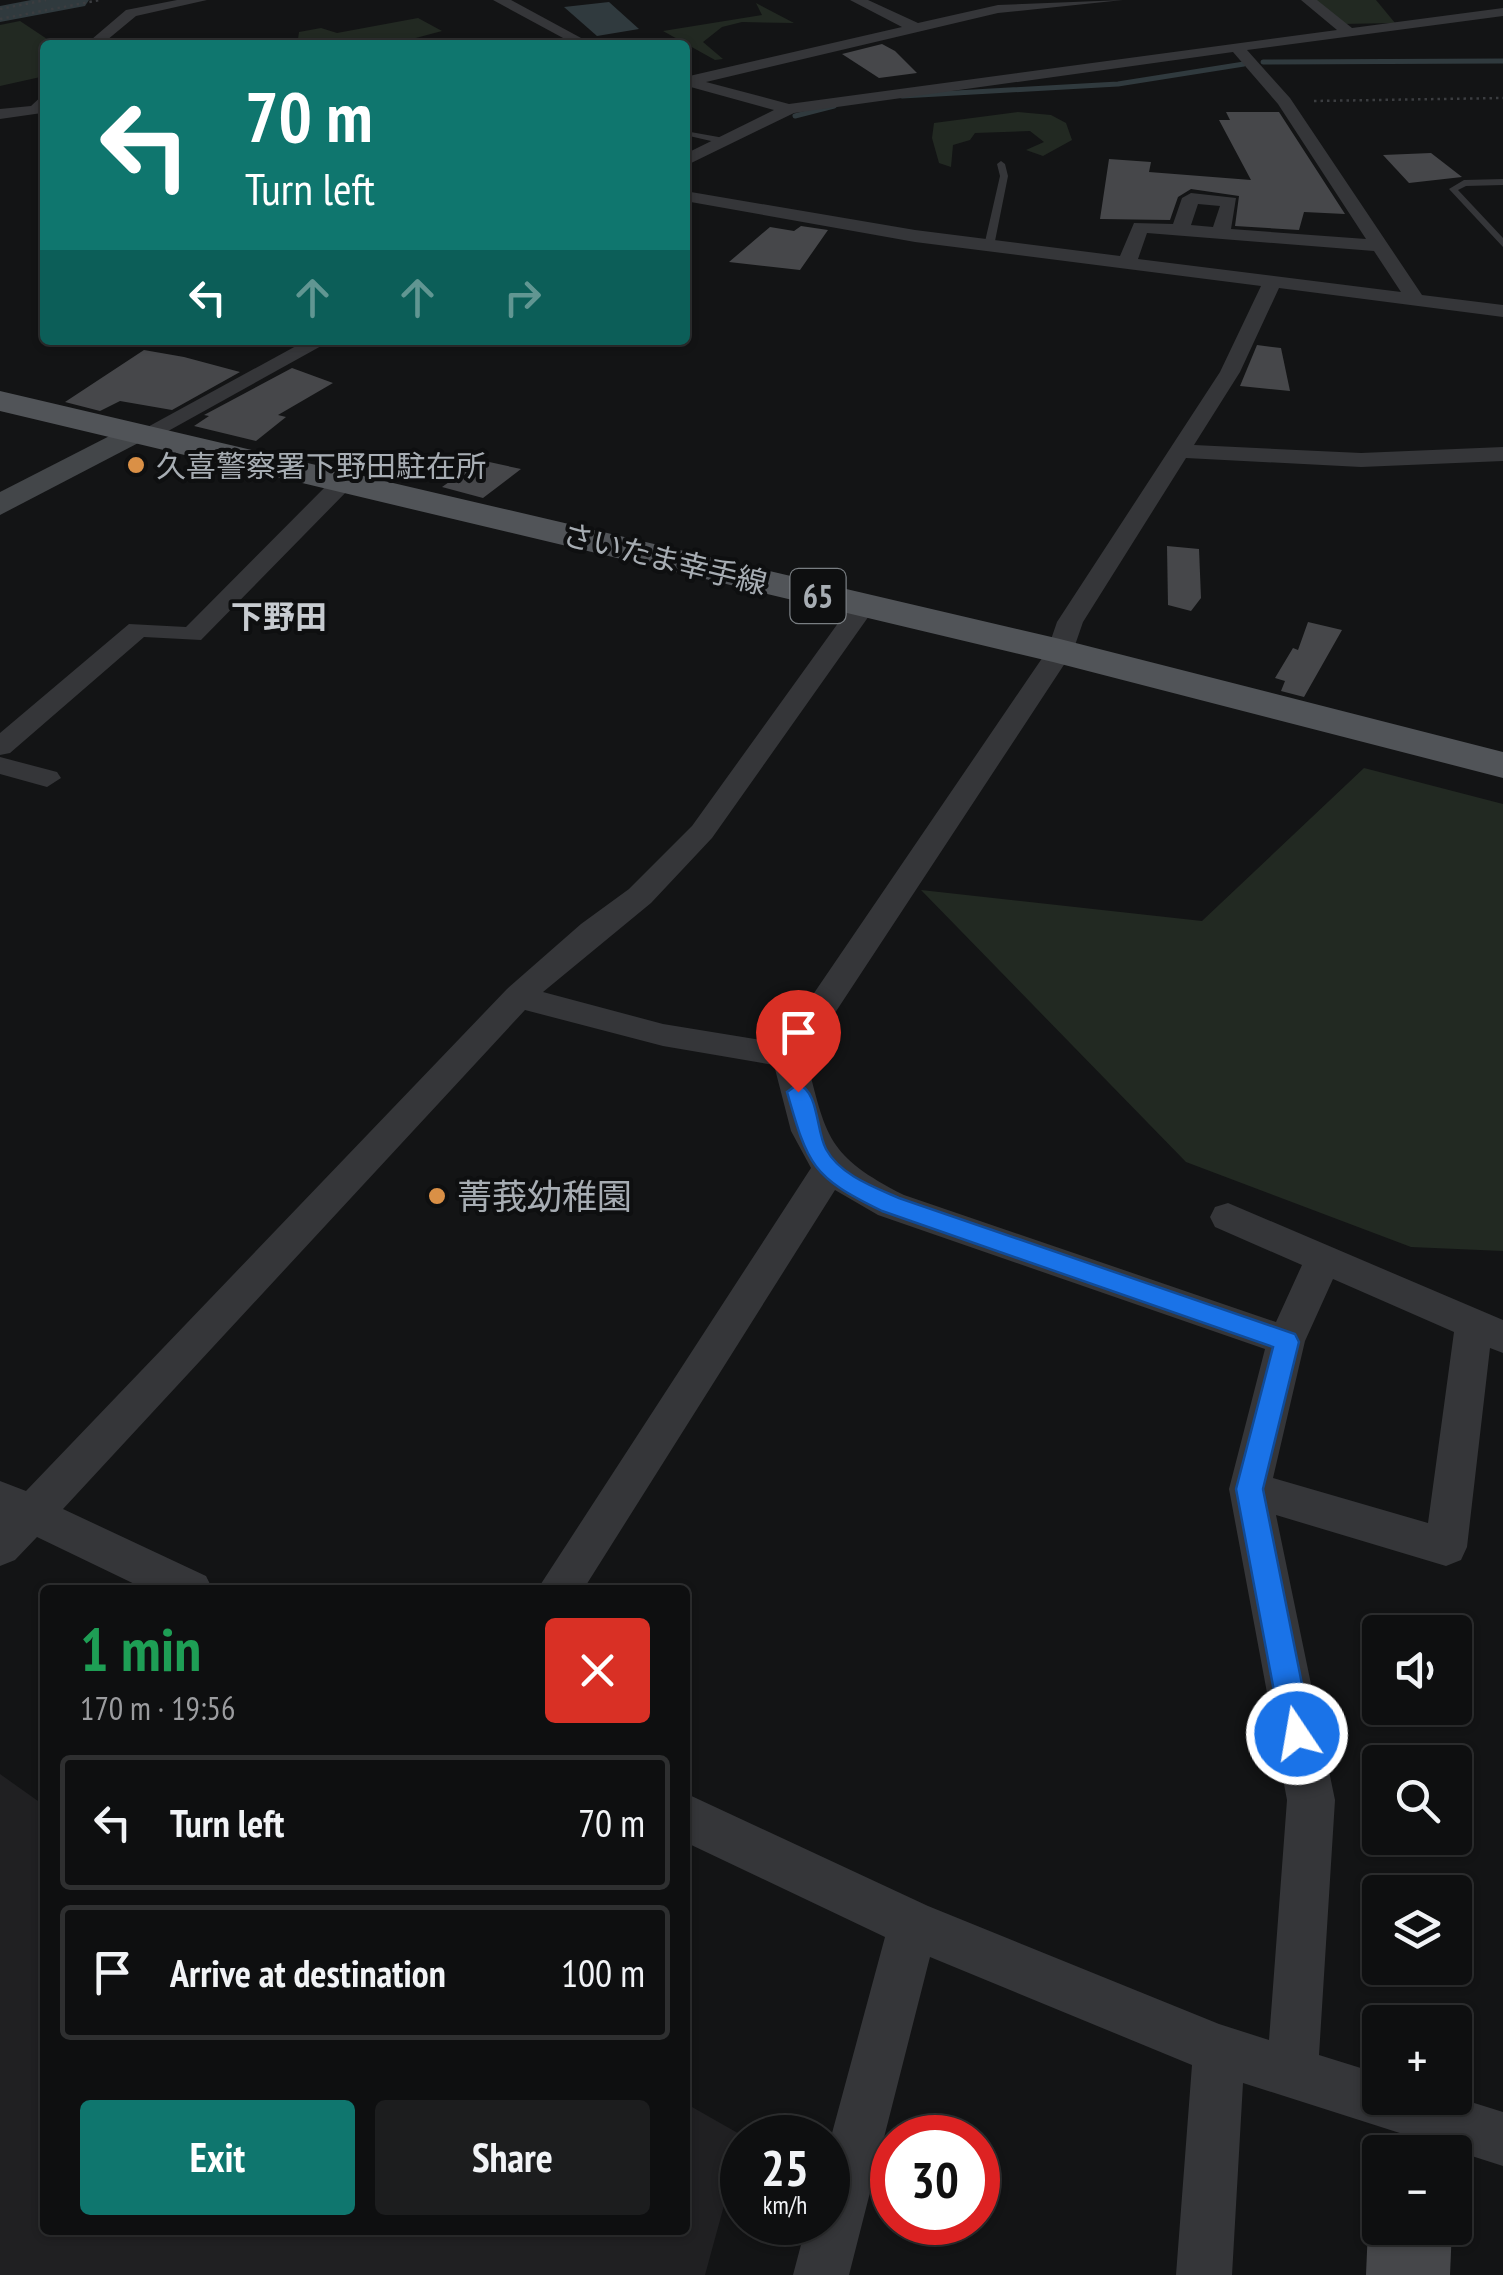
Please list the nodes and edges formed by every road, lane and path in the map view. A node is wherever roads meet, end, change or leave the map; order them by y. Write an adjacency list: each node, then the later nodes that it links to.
1 (46, 0): 10 (path)
2 (100, 0): 13 (path)
3 (200, 0): 16 (street)
4 (500, 0): 17 (street)
5 (856, 0): 14 (street)
6 (978, 0): 11 (street)
7 (1116, 0): 11 (street)
8 (1308, 0): 15 (street)
9 (1430, 3): 12 (street)
10 (0, 9)
11 (998, 9): 14 (street)
12 (1503, 10): 15 (street)
13 (0, 19)
14 (918, 29): 19 (street)
15 (1348, 32): 18 (street)
16 (98, 40)
17 (577, 40)
18 (1237, 48): 22 (street); 24 (street)
19 (690, 80)
20 (690, 82): 24 (street)
21 (1503, 98): 22 (path)
22 (1284, 102): 36 (street)
23 (40, 106): 25 (street)
24 (789, 109): 27 (street)
25 (0, 114)
26 (690, 134): 27 (lane)
27 (724, 141): 28 (street)
28 (690, 158)
29 (1001, 164): 35 (lane)
30 (1503, 182): 34 (lane)
31 (690, 197): 35 (street)
32 (1180, 231): 33 (street); 33 (street); 37 (street)
33 (1220, 234): 36 (street)
34 (1503, 244)
35 (988, 246): 37 (street)
36 (1384, 246): 39 (street)
37 (1127, 263): 38 (street)
38 (1272, 282): 39 (street); 44 (street)
39 (1416, 300): 40 (street)
40 (1503, 311)
41 (312, 345): 43 (street)
42 (0, 401): 43 (main road, さいたま幸手線 / 65)
43 (138, 434): 46 (main road, さいたま幸手線 / 65); 47 (street)
44 (1180, 451): 45 (street); 49 (street)
45 (1503, 454)
46 (345, 480): 48 (main road, さいたま幸手線 / 65); 50 (street)
47 (0, 505)
48 (863, 606): 49 (main road, さいたま幸手線 / 65); 54 (street)
49 (1060, 652): 52 (main road, さいたま幸手線 / 65); 55 (street)
50 (0, 747)
51 (0, 765): 53 (street)
52 (1503, 765)
53 (48, 778)
54 (518, 997): 55 (street); 62 (street)
55 (789, 1056): 56 (street)
56 (830, 1168): 60 (street); 65 (street)
57 (1228, 1217): 58 (street)
58 (1324, 1259): 59 (street); 60 (street)
59 (1489, 1330): 61 (street)
60 (1286, 1342): 61 (street)
61 (1250, 1489): 69 (street)
62 (15, 1507): 63 (street); 64 (street)
63 (0, 1547)
64 (180, 1585)
65 (562, 1585)
66 (690, 1819): 67 (street)
67 (913, 1925): 68 (street); 71 (street)
68 (1220, 2050): 69 (street); 72 (street)
69 (1292, 2072): 70 (street)
70 (1503, 2139)
71 (820, 2275)
72 (1204, 2275)

